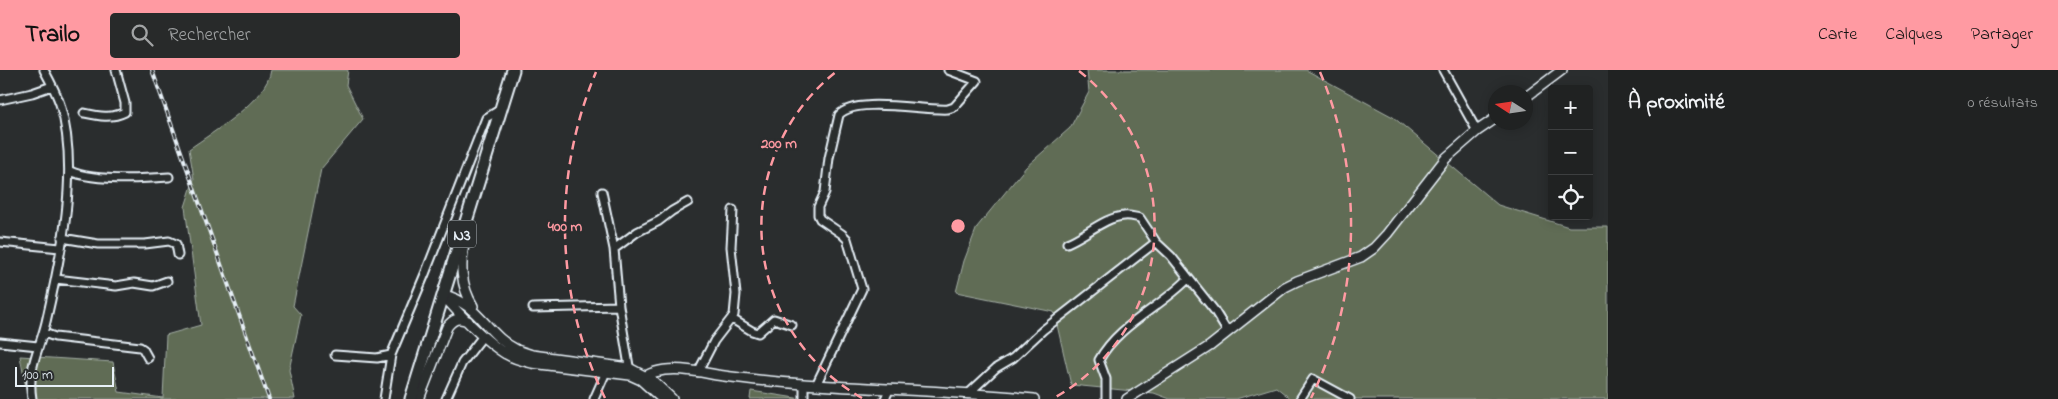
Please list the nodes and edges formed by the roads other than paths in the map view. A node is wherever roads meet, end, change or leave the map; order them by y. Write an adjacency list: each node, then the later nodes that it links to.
1 (44, 70): 7 (street)
2 (116, 70): 11 (street)
3 (513, 70): 10 (highway, N3)
4 (948, 70): 50 (street)
5 (1443, 70): 13 (street)
6 (1562, 70): 8 (street)
7 (52, 86): 9 (street); 14 (street)
8 (1533, 92)
9 (0, 100)
10 (501, 109): 17 (highway, N3); 43 (street)
11 (84, 113)
12 (1488, 123): 13 (street)
13 (1477, 131): 37 (street)
14 (70, 171): 15 (street); 20 (street)
15 (169, 177)
16 (602, 192): 25 (street)
17 (474, 196): 30 (highway, N3); 33 (street)
18 (688, 202): 25 (street)
19 (733, 210): 34 (street)
20 (62, 238): 24 (street); 26 (street)
21 (0, 242): 24 (street)
22 (1156, 242): 23 (street); 28 (street); 51 (street)
23 (1066, 243)
24 (60, 248): 27 (street)
25 (614, 248): 31 (street)
26 (178, 255)
27 (56, 279): 29 (street); 38 (street)
28 (1188, 279): 37 (street); 63 (street)
29 (167, 281)
30 (443, 295): 33 (street); 35 (street); 55 (highway, N3)
31 (619, 306): 32 (street); 46 (street)
32 (532, 308)
33 (477, 313): 46 (street)
34 (732, 319): 36 (street); 47 (street)
35 (468, 321): 39 (street); 56 (street)
36 (792, 325)
37 (1227, 331): 64 (street)
38 (44, 333): 41 (street); 44 (street)
39 (483, 336): 45 (street); 57 (street)
40 (0, 342): 41 (street)
41 (38, 346): 53 (street)
42 (336, 355): 43 (street)
43 (391, 355): 54 (street)
44 (148, 358)
45 (606, 372): 46 (street); 58 (street)
46 (629, 372): 48 (street)
47 (698, 372): 48 (street); 49 (street)
48 (643, 378): 59 (street); 60 (street)
49 (804, 385): 50 (street); 61 (street)
50 (816, 385): 52 (street)
51 (968, 394): 52 (street); 62 (street)
52 (887, 395)
53 (32, 399)
54 (384, 399)
55 (411, 399)
56 (420, 399)
57 (446, 399)
58 (594, 399)
59 (662, 399)
60 (672, 399)
61 (804, 399)
62 (1033, 399)
63 (1106, 399)
64 (1127, 399)
65 (1300, 399): 66 (street)
66 (1350, 399)

